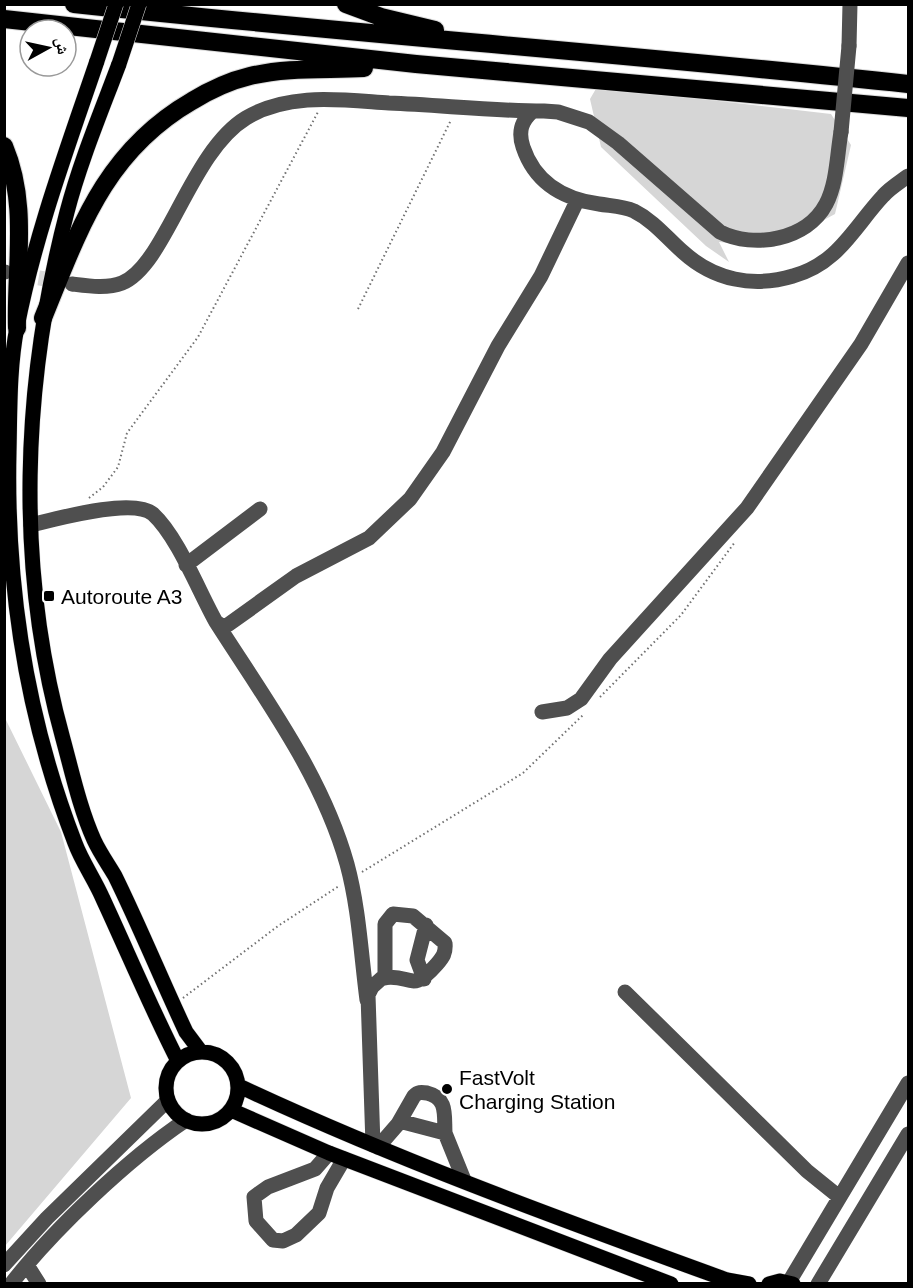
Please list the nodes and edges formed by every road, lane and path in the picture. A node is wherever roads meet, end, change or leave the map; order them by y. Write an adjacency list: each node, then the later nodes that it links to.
1 (74, 4): 7 (highway)
2 (116, 4): 21 (main road, bridge)
3 (139, 4): 20 (main road, bridge)
4 (346, 4): 7 (highway)
5 (850, 4): 13 (street, bridge)
6 (4, 19): 8 (highway)
7 (498, 44): 9 (highway)
8 (416, 64): 12 (highway); 20 (highway)
9 (909, 84)
10 (325, 99): 11 (street); 18 (street); 22 (path)
11 (457, 106): 13 (street); 19 (path)
12 (909, 108)
13 (533, 111): 16 (street)
14 (4, 146): 21 (highway)
15 (909, 176): 16 (street)
16 (578, 201): 29 (street)
17 (909, 263): 32 (street)
18 (72, 284)
19 (358, 309)
20 (43, 318): 24 (main road)
21 (17, 328): 26 (main road)
22 (84, 502)
23 (260, 509): 27 (street)
24 (31, 525): 27 (street); 39 (main road)
25 (739, 537): 30 (path)
26 (8, 545): 28 (main road)
27 (186, 565): 29 (street)
28 (10, 583): 41 (main road)
29 (216, 622): 33 (street)
30 (593, 703)
31 (587, 710): 33 (path)
32 (542, 712)
33 (351, 879): 38 (street); 39 (path)
34 (426, 926): 35 (street); 36 (street); 36 (street)
35 (385, 978): 36 (street); 38 (street)
36 (424, 979)
37 (626, 992): 54 (street)
38 (367, 1000): 50 (street)
39 (173, 1005): 40 (main road)
40 (201, 1052): 41 (main road); 43 (main road)
41 (178, 1061): 44 (main road)
42 (909, 1083): 54 (street)
43 (239, 1086): 45 (main road); 50 (main road)
44 (168, 1100): 46 (main road); 55 (street)
45 (231, 1110): 46 (main road); 51 (main road)
46 (186, 1120): 56 (street)
47 (398, 1124): 48 (street); 48 (street); 50 (street)
48 (445, 1133): 53 (street)
49 (909, 1134): 63 (street)
50 (376, 1146): 53 (main road)
51 (329, 1153): 52 (main road); 52 (street)
52 (344, 1159): 60 (main road)
53 (464, 1180): 61 (main road)
54 (838, 1196): 57 (street)
55 (4, 1265)
56 (27, 1265): 58 (street); 59 (street)
57 (791, 1283): 62 (main road)
58 (11, 1284)
59 (39, 1284)
60 (671, 1284)
61 (748, 1284)
62 (769, 1284)
63 (818, 1284)

